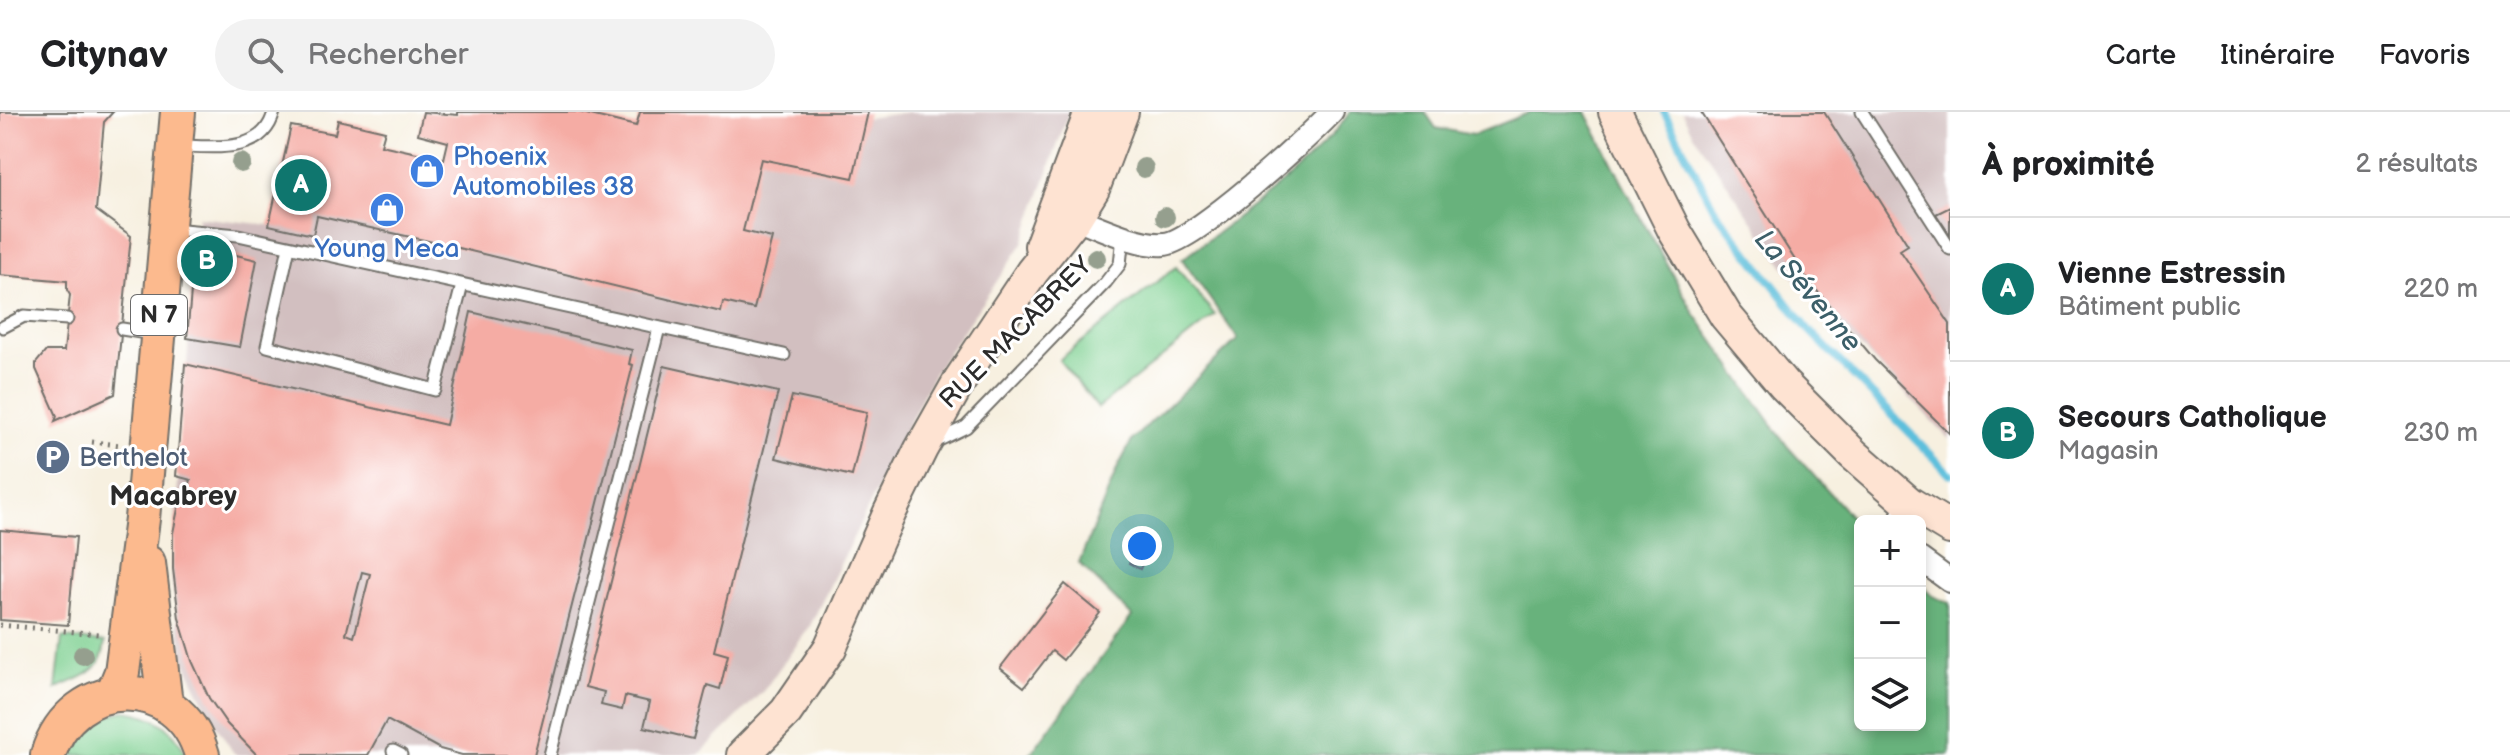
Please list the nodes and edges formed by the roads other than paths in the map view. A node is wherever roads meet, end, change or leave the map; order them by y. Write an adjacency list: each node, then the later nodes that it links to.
1 (178, 112): 8 (main road, N 7)
2 (274, 112): 8 (lane)
3 (1091, 112): 14 (street)
4 (1122, 112): 9 (street)
5 (1332, 112): 11 (street, RUE MACABREY)
6 (1615, 112): 23 (street)
7 (1862, 112): 13 (lane)
8 (176, 146): 10 (main road, N 7)
9 (1075, 218): 11 (street, RUE MACABREY); 14 (street)
10 (167, 229): 12 (lane); 20 (main road, N 7)
11 (1123, 235): 22 (lane, RUE MACABREY)
12 (289, 247): 15 (lane); 15 (lane)
13 (1950, 249)
14 (1032, 272): 22 (street)
15 (462, 285): 18 (lane)
16 (67, 319): 17 (lane)
17 (3, 327)
18 (659, 328): 21 (lane); 32 (lane)
19 (122, 329): 20 (lane)
20 (157, 335): 24 (main road, N 7)
21 (784, 355)
22 (921, 449): 33 (street)
23 (1904, 512): 25 (street)
24 (142, 519): 28 (main road, N 7); 29 (main road, N 7)
25 (1950, 528)
26 (1926, 563): 27 (street)
27 (1950, 581)
28 (113, 694): 29 (main road); 30 (main road)
29 (165, 704): 31 (main road)
30 (48, 755)
31 (202, 755)
32 (550, 755)
33 (743, 755)

